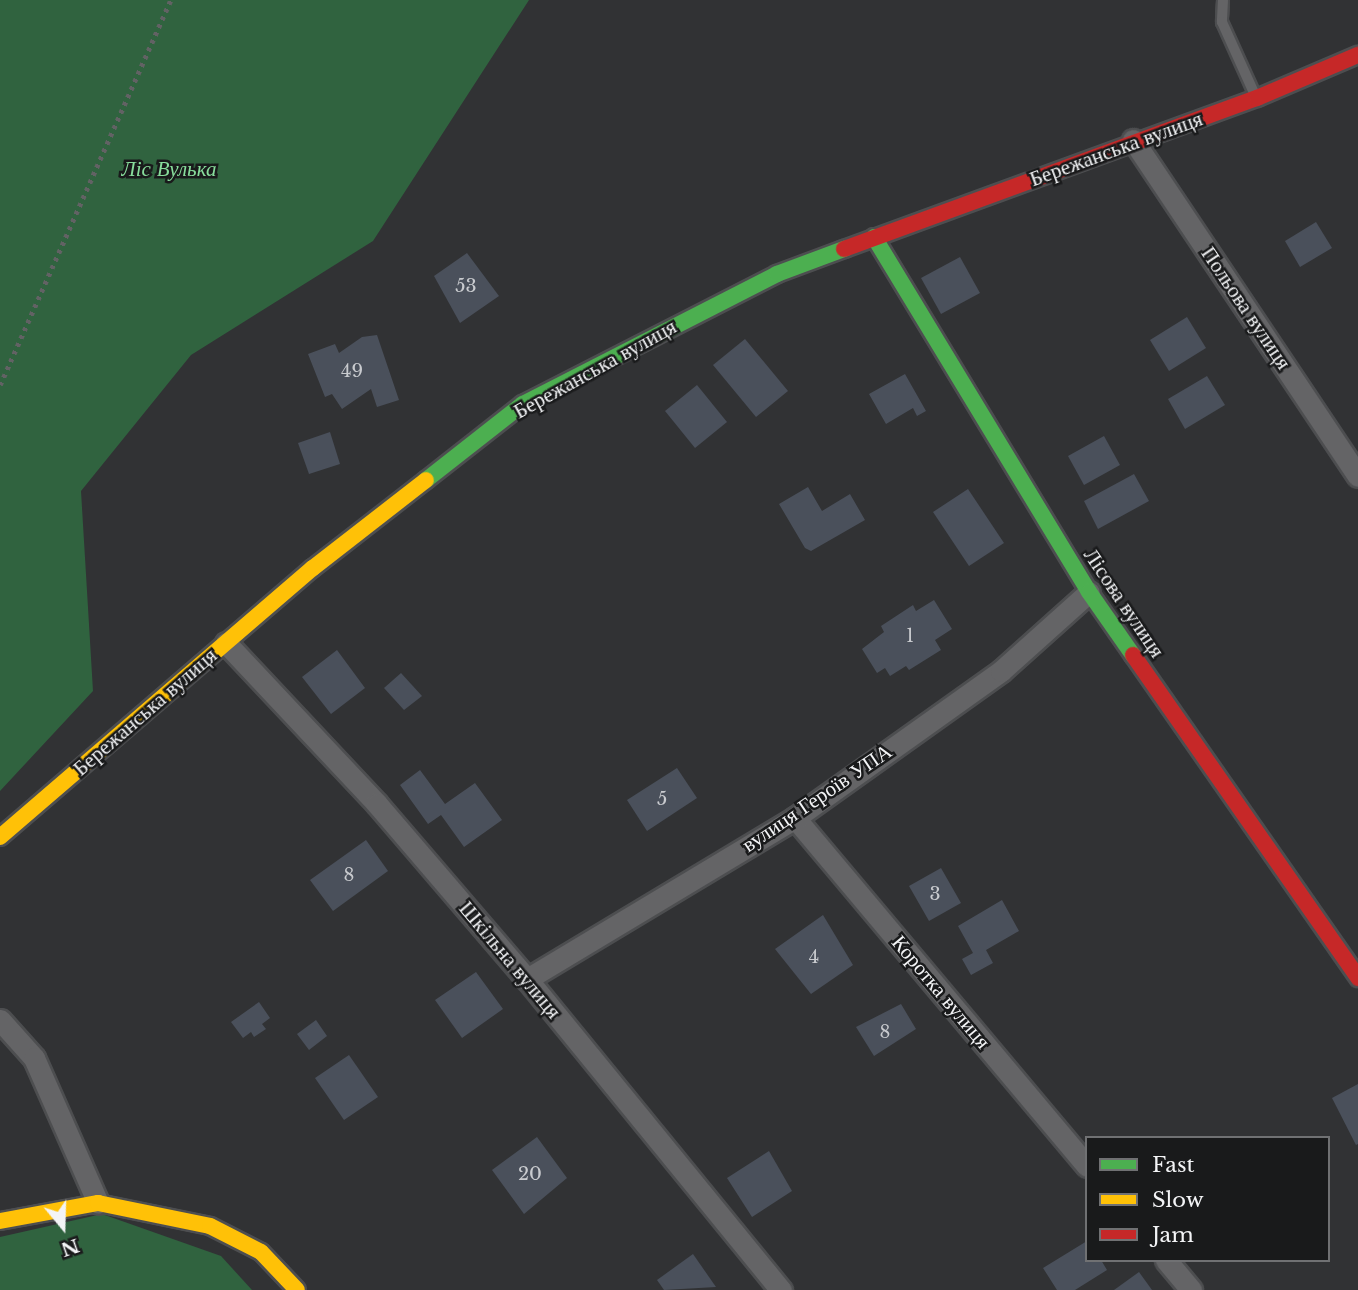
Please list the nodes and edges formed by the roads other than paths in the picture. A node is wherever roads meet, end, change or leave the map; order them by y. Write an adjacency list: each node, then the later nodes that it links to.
1 (1223, 0): 3 (lane)
2 (1358, 55): 3 (street, Бережанська вулиця)
3 (1256, 98): 4 (street, Бережанська вулиця)
4 (1133, 140): 5 (street, Бережанська вулиця); 6 (street, Польова вулиця)
5 (874, 237): 7 (street, Лісова вулиця); 8 (street, Бережанська вулиця)
6 (1358, 476)
7 (1089, 592): 9 (street, вулиця Героїв УПА); 11 (street, Лісова вулиця)
8 (226, 643): 10 (street, Бережанська вулиця); 12 (street, Шкільна вулиця)
9 (795, 818): 12 (street, вулиця Героїв УПА); 14 (street, Коротка вулиця)
10 (0, 837)
11 (1358, 978)
12 (527, 979): 19 (street, Шкільна вулиця)
13 (0, 1020): 15 (street)
14 (1085, 1164)
15 (98, 1203): 16 (street); 18 (street)
16 (0, 1221)
17 (1168, 1262): 20 (street)
18 (297, 1290)
19 (781, 1290)
20 (1191, 1290)

